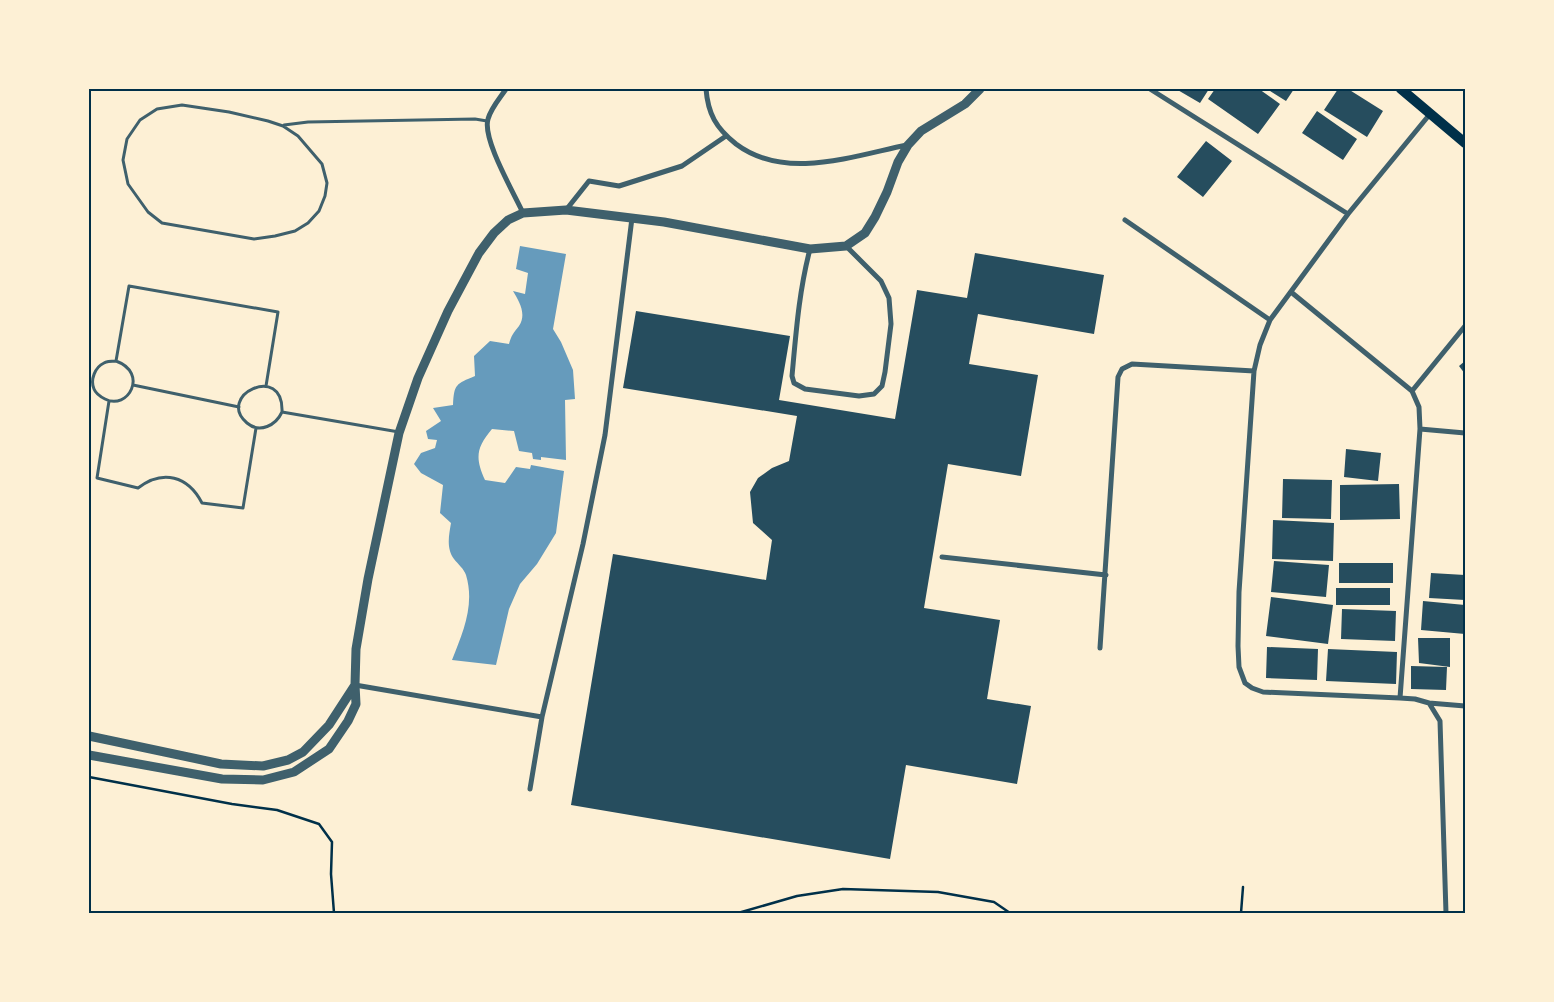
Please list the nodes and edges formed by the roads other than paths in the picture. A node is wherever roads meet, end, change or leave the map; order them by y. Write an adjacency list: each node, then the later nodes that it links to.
1 (506, 89): 7 (street)
2 (706, 89): 9 (street)
3 (980, 89): 11 (street)
4 (1150, 89): 14 (street)
5 (1400, 89): 6 (main road)
6 (1430, 114): 10 (main road); 14 (street)
7 (487, 121): 8 (lane); 13 (street)
8 (283, 126): 8 (lane)
9 (726, 136): 11 (street); 12 (street)
10 (1465, 143)
11 (908, 145): 17 (street)
12 (566, 210): 13 (street); 15 (street)
13 (524, 213): 33 (street)
14 (1348, 214): 19 (street)
15 (632, 218): 18 (street); 41 (street)
16 (1125, 220): 20 (street)
17 (846, 246): 18 (street); 18 (street)
18 (810, 249)
19 (1291, 292): 20 (street); 26 (street)
20 (1270, 320): 23 (street)
21 (1465, 326): 26 (street)
22 (116, 361): 24 (lane); 25 (lane); 27 (lane)
23 (1254, 371): 35 (street); 38 (street)
24 (133, 385): 27 (lane); 28 (lane)
25 (266, 386): 28 (lane); 29 (lane)
26 (1412, 391): 31 (street)
27 (109, 401): 30 (lane)
28 (239, 406): 30 (lane)
29 (282, 412): 30 (lane); 33 (lane)
30 (256, 428)
31 (1420, 429): 32 (street); 38 (street)
32 (1465, 432)
33 (399, 433): 37 (street)
34 (942, 557): 35 (street)
35 (1106, 575): 36 (street)
36 (1100, 648)
37 (355, 685): 41 (street); 42 (street); 43 (street)
38 (1400, 698): 39 (street)
39 (1428, 703): 40 (street); 45 (street)
40 (1465, 706)
41 (542, 717): 44 (street)
42 (89, 736)
43 (89, 755)
44 (530, 789)
45 (1446, 913)

